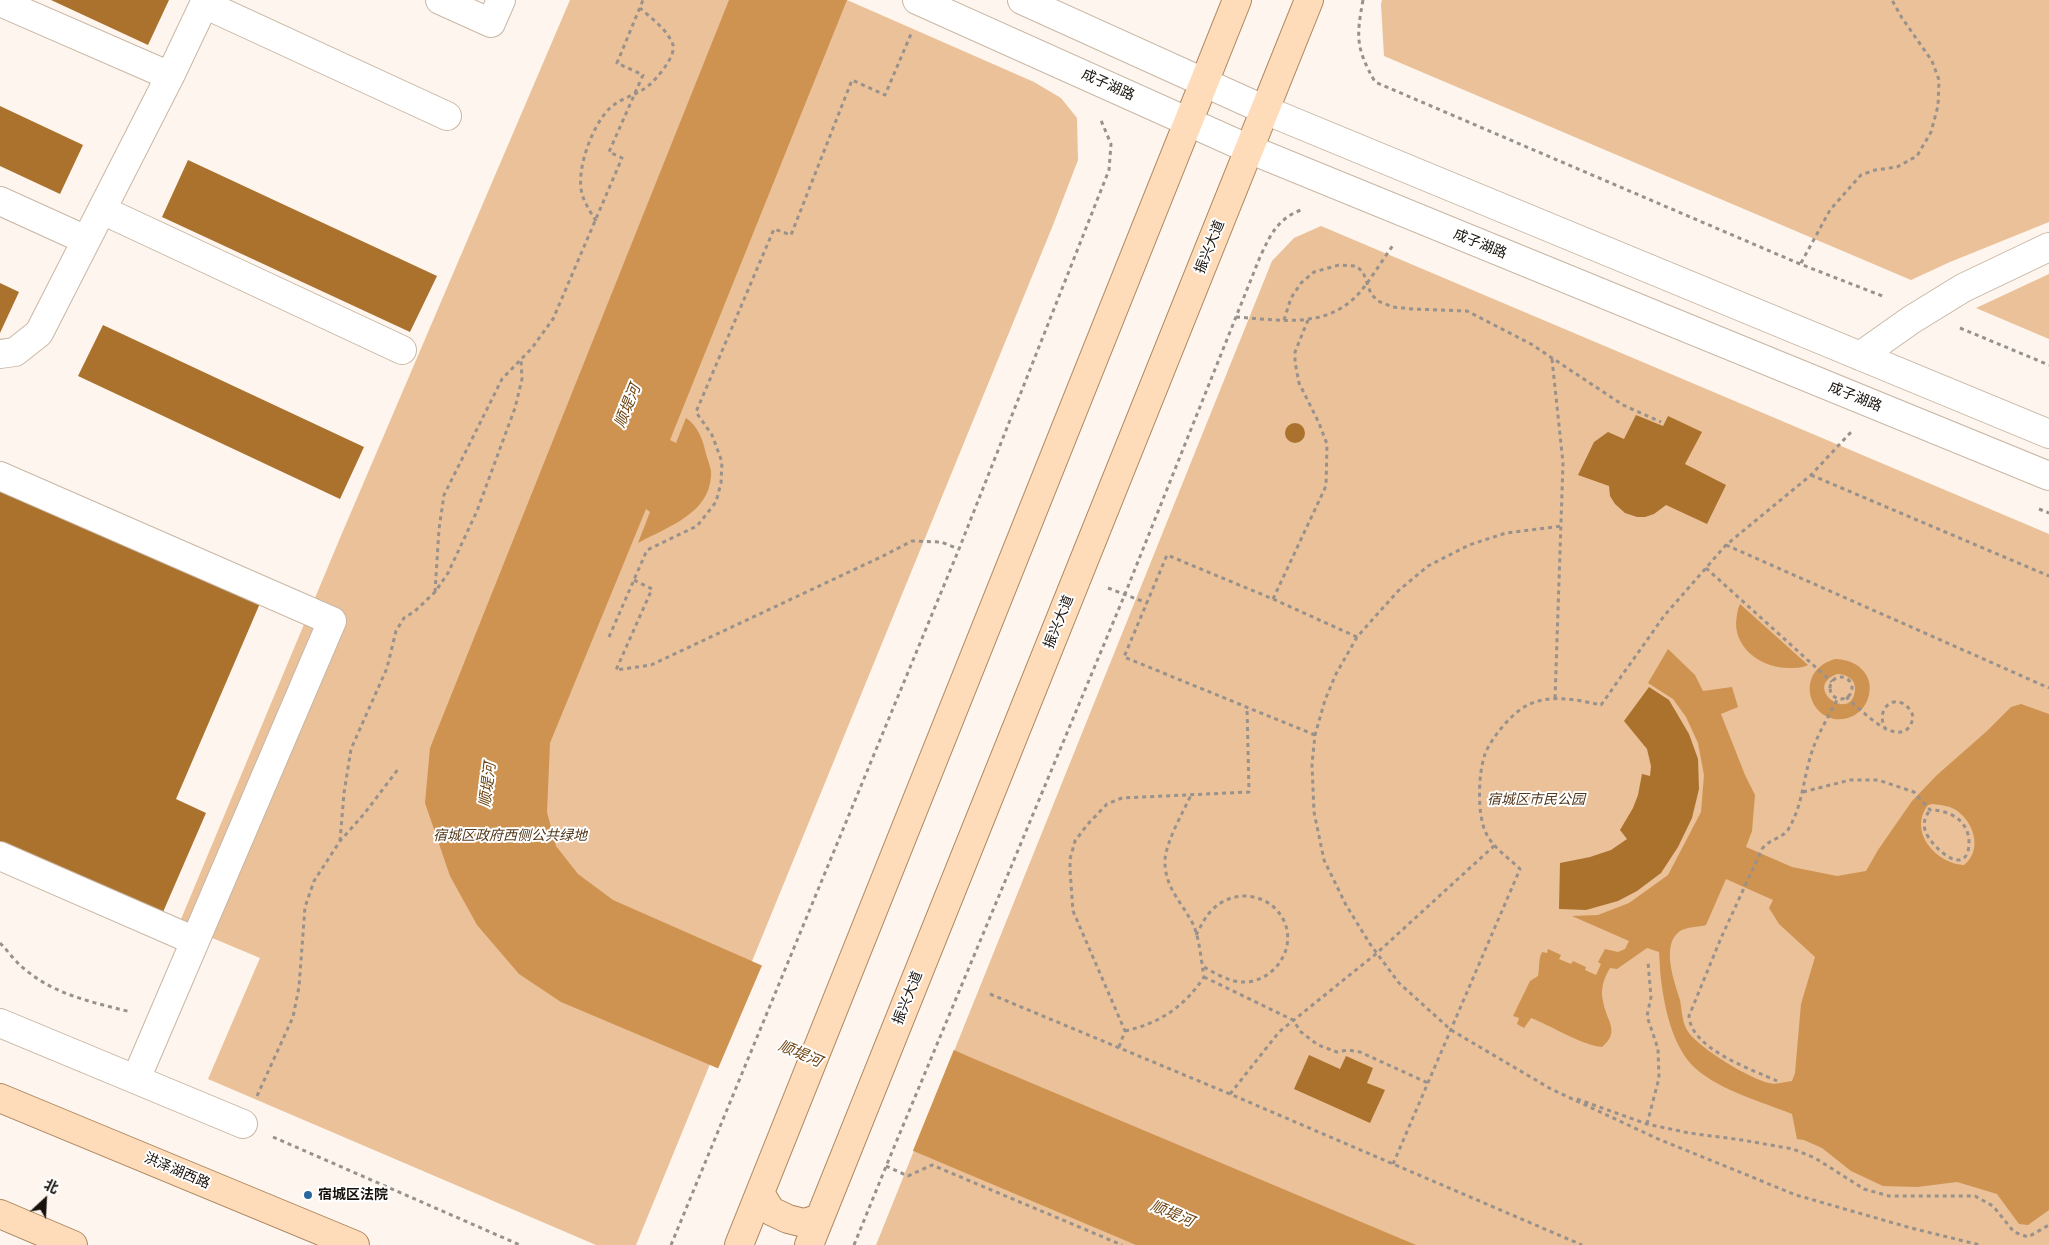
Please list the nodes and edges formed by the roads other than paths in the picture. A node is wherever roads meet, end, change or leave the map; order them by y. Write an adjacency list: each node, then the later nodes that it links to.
1 (440, 0): 2 (street)
2 (501, 0)
3 (1022, 0): 10 (street)
4 (1238, 0): 10 (main road)
5 (1309, 0): 11 (main road, 振兴大道)
6 (0, 2): 9 (street)
7 (205, 2): 9 (street); 12 (street)
8 (920, 2): 13 (street, 成子湖路)
9 (170, 76): 16 (street)
10 (1204, 83): 11 (street); 13 (main road)
11 (1265, 110): 14 (main road, 振兴大道); 21 (street)
12 (447, 116)
13 (1189, 122): 14 (street, 成子湖路); 31 (main road)
14 (1249, 149): 24 (street, 成子湖路); 33 (main road, 振兴大道)
15 (0, 201): 17 (street)
16 (102, 210): 17 (street); 19 (street)
17 (86, 240): 20 (street)
18 (2049, 247): 21 (street)
19 (402, 350)
20 (0, 354)
21 (1860, 356): 22 (street)
22 (2049, 434)
23 (0, 476): 26 (street)
24 (2049, 476)
25 (0, 856): 26 (street)
26 (195, 941): 28 (street)
27 (0, 1023): 28 (street)
28 (136, 1079): 30 (street)
29 (0, 1098): 36 (main road, 洪泽湖西路)
30 (243, 1124)
31 (760, 1193): 33 (main road); 34 (main road)
32 (0, 1214): 35 (main road)
33 (820, 1218): 37 (main road, 振兴大道)
34 (739, 1243)
35 (73, 1245)
36 (354, 1245)
37 (809, 1245)

